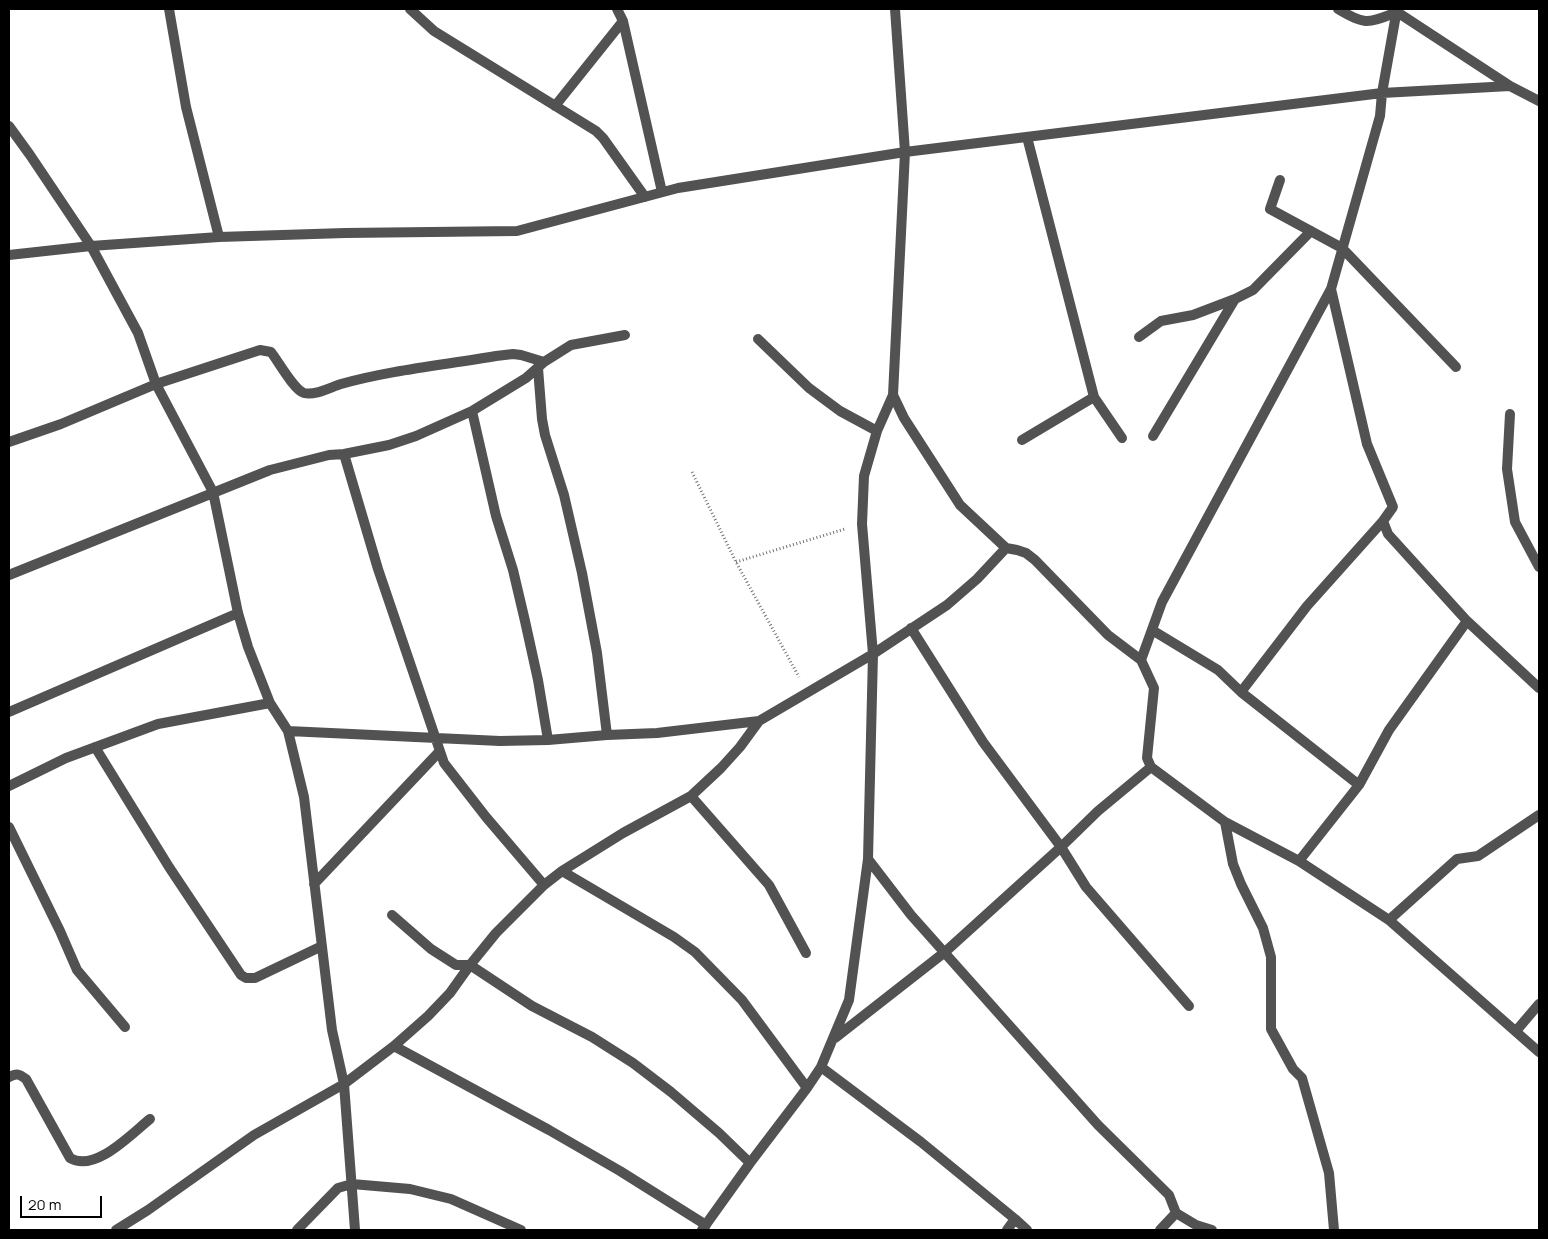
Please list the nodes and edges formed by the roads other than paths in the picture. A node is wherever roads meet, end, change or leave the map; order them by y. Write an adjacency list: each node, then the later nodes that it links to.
1 (168, 9): 19 (street)
2 (410, 9): 11 (street)
3 (616, 9): 7 (street)
4 (895, 9): 14 (street)
5 (1338, 9): 6 (street)
6 (1397, 10): 8 (street); 9 (street)
7 (623, 21): 11 (street); 16 (street)
8 (1510, 86): 9 (street); 10 (street)
9 (1382, 92): 13 (street); 21 (street)
10 (1539, 101)
11 (555, 106): 17 (street)
12 (9, 126): 20 (street)
13 (1027, 136): 14 (street); 32 (street)
14 (905, 152): 16 (street); 31 (street)
15 (1280, 180): 18 (street)
16 (662, 192): 17 (street)
17 (645, 197): 19 (street)
18 (1310, 231): 21 (street); 24 (street)
19 (220, 237): 20 (street)
20 (91, 246): 22 (street); 30 (street)
21 (1342, 248): 23 (street); 29 (street)
22 (9, 255)
23 (1330, 289): 42 (street); 49 (street)
24 (1235, 299): 26 (street); 36 (street)
25 (624, 335): 28 (street)
26 (1139, 337)
27 (758, 339): 35 (street)
28 (541, 365): 30 (street); 33 (street); 58 (street)
29 (1456, 367)
30 (156, 384): 39 (street); 41 (street)
31 (893, 395): 35 (street); 43 (street)
32 (1094, 397): 37 (street); 38 (street)
33 (472, 411): 40 (street); 60 (street)
34 (1510, 414): 44 (street)
35 (877, 431): 50 (street)
36 (1153, 436)
37 (1122, 438)
38 (1022, 440)
39 (9, 442)
40 (344, 454): 41 (street); 59 (street)
41 (213, 492): 45 (street); 46 (street)
42 (1383, 521): 47 (street); 53 (street)
43 (1006, 548): 48 (street); 51 (street)
44 (1539, 567)
45 (9, 574)
46 (238, 614): 54 (street); 55 (street)
47 (1467, 621): 52 (street); 64 (street)
48 (911, 628): 50 (street); 70 (street)
49 (1152, 630): 51 (street); 53 (street)
50 (873, 654): 56 (street); 71 (street)
51 (1141, 660): 63 (street)
52 (1539, 688)
53 (1241, 692): 64 (street)
54 (270, 702): 57 (street); 61 (street)
55 (9, 712)
56 (759, 721): 58 (street); 66 (street)
57 (288, 731): 59 (street); 74 (street)
58 (607, 735): 60 (street)
59 (434, 739): 60 (street); 62 (street)
60 (548, 740)
61 (95, 747): 65 (street); 78 (street)
62 (439, 752): 74 (street); 75 (street)
63 (1151, 768): 68 (street); 70 (street)
64 (1359, 785): 72 (street)
65 (9, 786)
66 (691, 796): 73 (street); 80 (street)
67 (1539, 814): 77 (street)
68 (1226, 822): 72 (street); 107 (street)
69 (9, 827): 84 (street)
70 (1061, 847): 79 (street); 83 (street)
71 (868, 859): 79 (street); 86 (street)
72 (1300, 860): 77 (street)
73 (562, 870): 75 (street); 92 (street)
74 (314, 884): 78 (street)
75 (544, 885): 81 (street)
76 (392, 914): 81 (street)
77 (1389, 920): 85 (street)
78 (322, 946): 91 (street)
79 (944, 952): 86 (street); 96 (street)
80 (806, 953)
81 (470, 965): 87 (street); 94 (street)
82 (1539, 1004): 85 (street)
83 (1189, 1006)
84 (125, 1027)
85 (1516, 1031): 88 (street)
86 (833, 1039): 89 (street)
87 (394, 1046): 91 (street); 98 (street)
88 (1539, 1052)
89 (821, 1067): 92 (street); 97 (street)
90 (9, 1076): 93 (street)
91 (344, 1084): 95 (street); 99 (street)
92 (807, 1088): 94 (street)
93 (150, 1119)
94 (750, 1163): 98 (street)
95 (352, 1184): 100 (street); 101 (street); 102 (street)
96 (1176, 1213): 105 (street); 106 (street)
97 (1015, 1219): 103 (street); 104 (street)
98 (704, 1228)
99 (116, 1230)
100 (297, 1230)
101 (355, 1230)
102 (521, 1230)
103 (1007, 1230)
104 (1027, 1230)
105 (1160, 1230)
106 (1212, 1230)
107 (1334, 1230)

